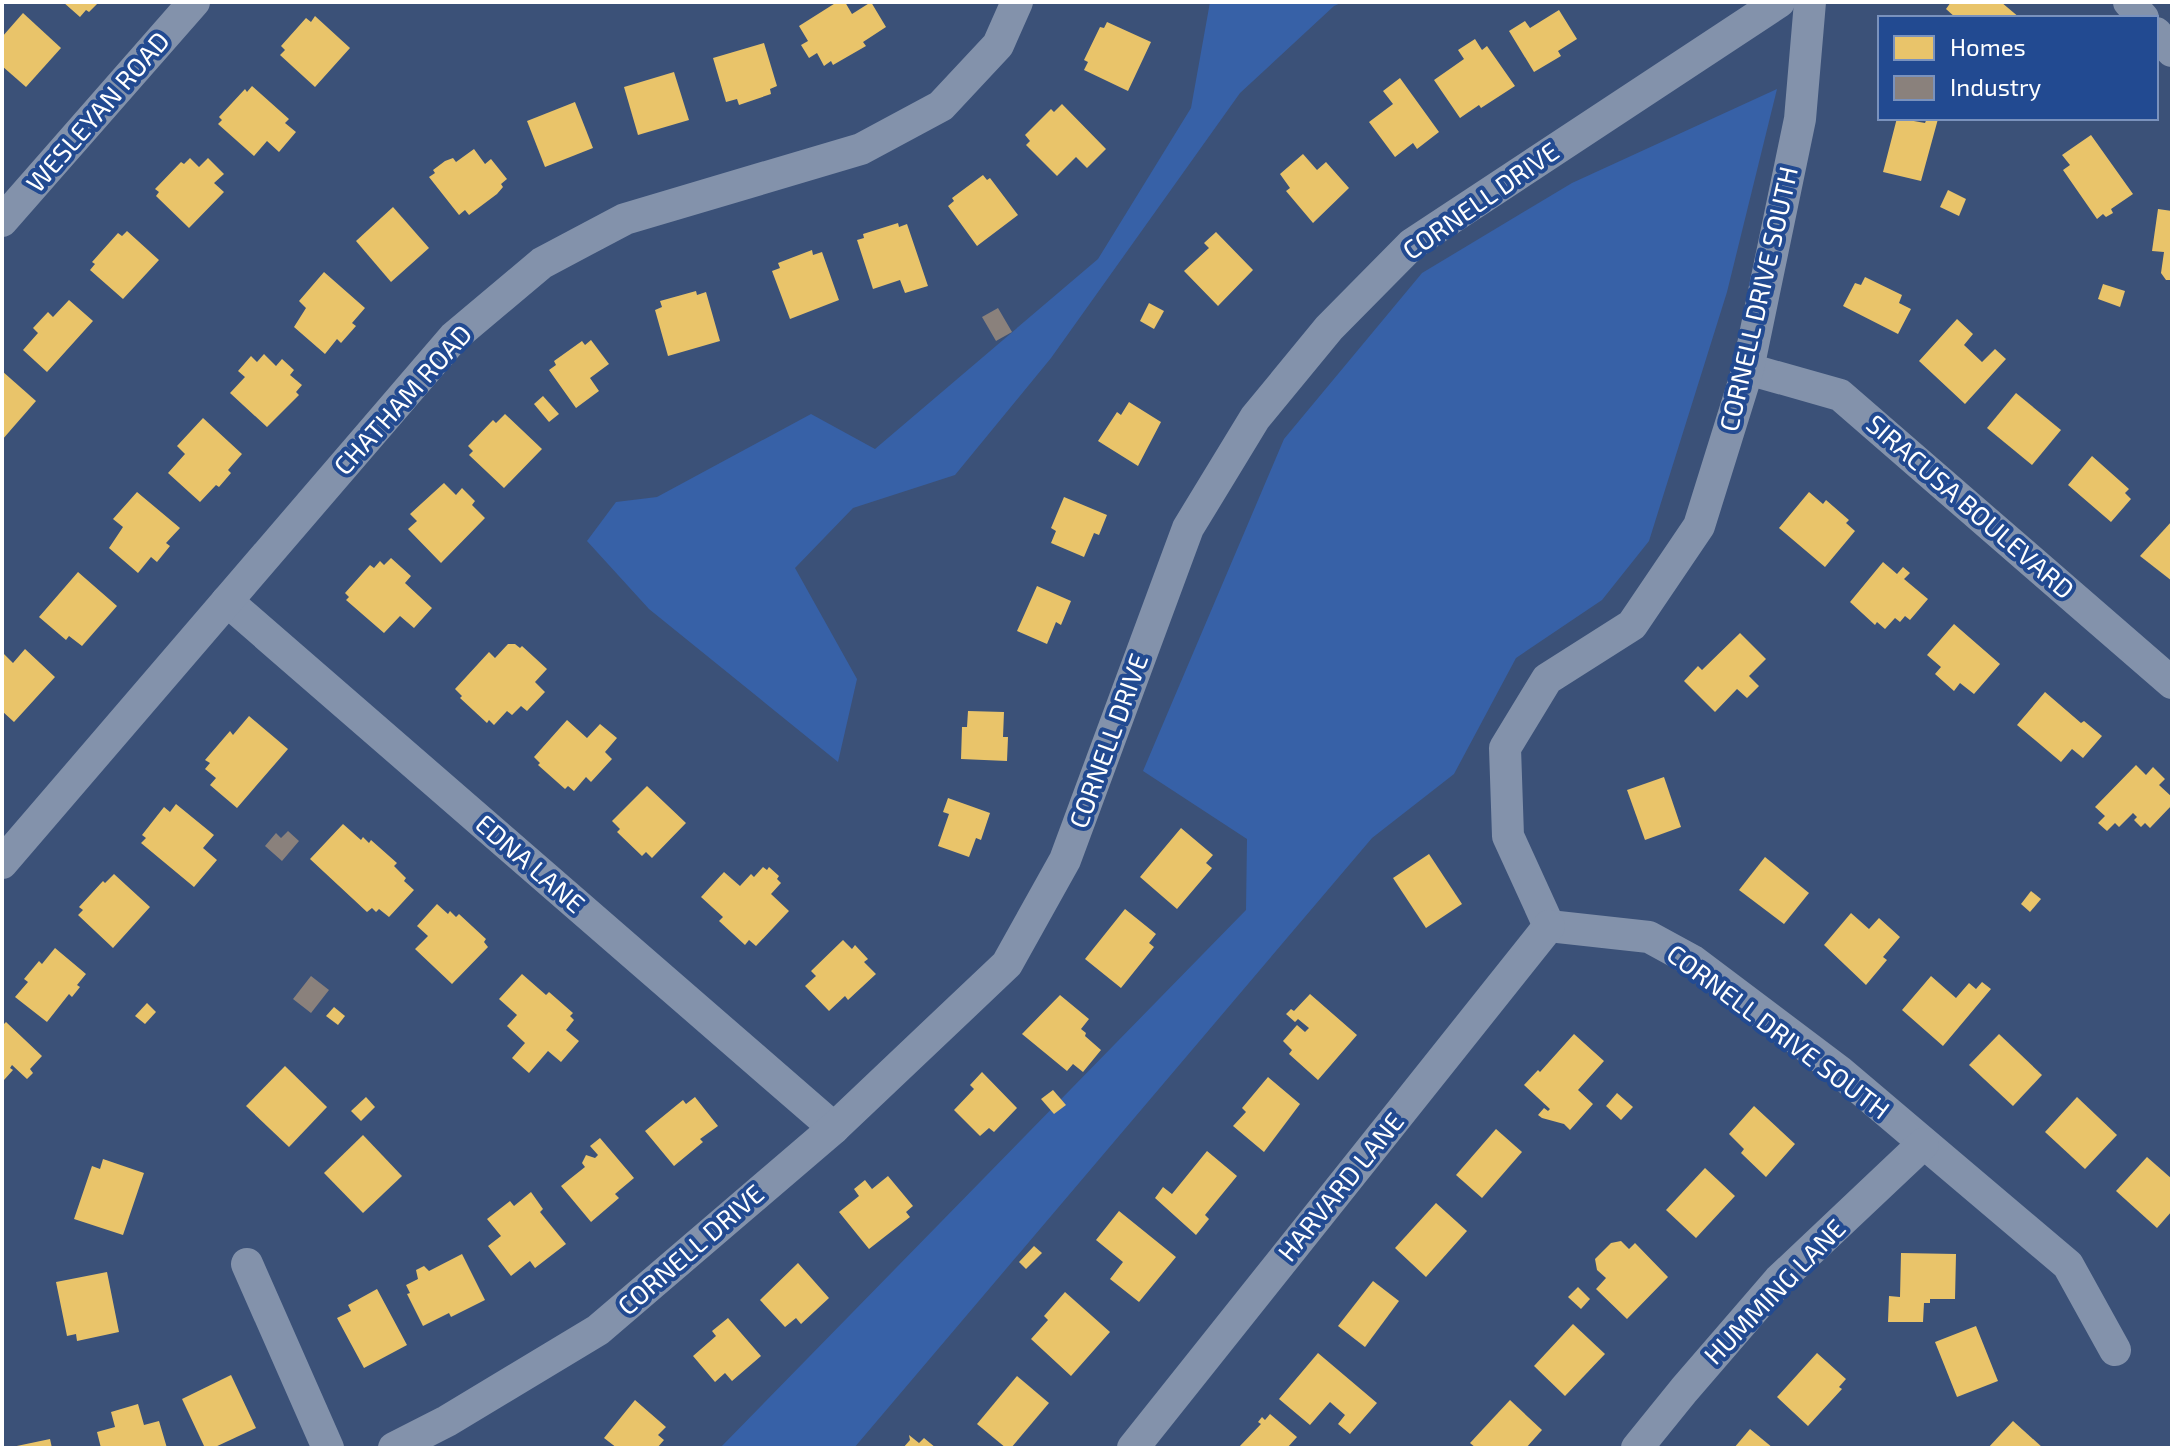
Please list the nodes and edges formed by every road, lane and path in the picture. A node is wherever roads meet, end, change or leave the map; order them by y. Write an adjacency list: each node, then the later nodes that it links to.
1 (194, 2): 7 (street, WESLEYAN ROAD)
2 (1017, 2): 9 (street, CHATHAM ROAD)
3 (1779, 2): 13 (street, CORNELL DRIVE)
4 (1810, 2): 8 (street, CORNELL DRIVE SOUTH)
5 (2158, 35): 6 (street)
6 (2172, 51)
7 (2, 221)
8 (1748, 369): 10 (street, SIRACUSA BOULEVARD); 12 (street, CORNELL DRIVE SOUTH)
9 (227, 601): 11 (street, CHATHAM ROAD); 13 (street, EDNA LANE)
10 (2172, 683)
11 (2, 863)
12 (1549, 926): 14 (street, CORNELL DRIVE SOUTH); 19 (street, HARVARD LANE)
13 (834, 1128): 18 (street, CORNELL DRIVE)
14 (1923, 1144): 16 (street, CORNELL DRIVE SOUTH); 20 (street, HUMMING LANE)
15 (247, 1264): 17 (street)
16 (2115, 1350)
17 (328, 1448)
18 (394, 1448)
19 (1133, 1448)
20 (1637, 1448)

